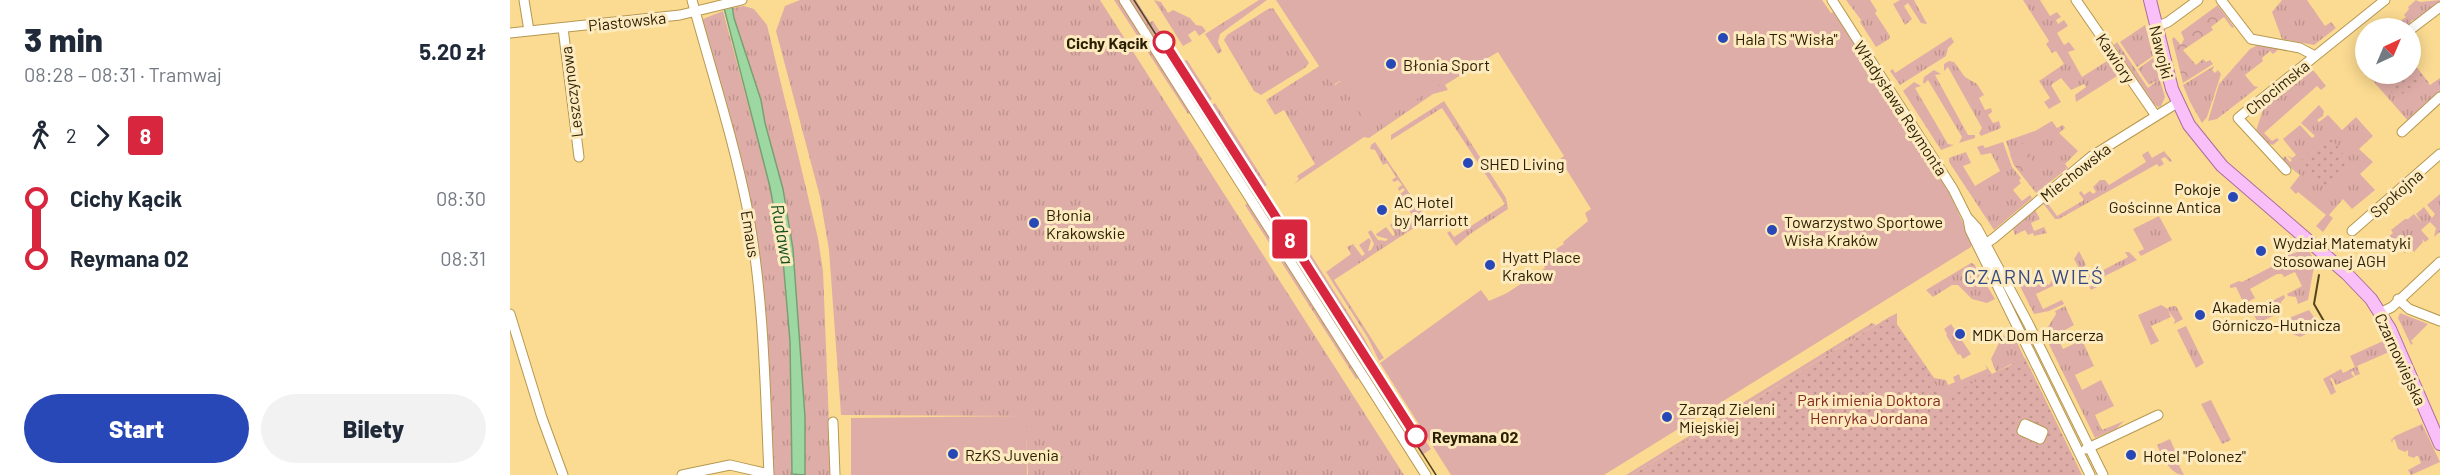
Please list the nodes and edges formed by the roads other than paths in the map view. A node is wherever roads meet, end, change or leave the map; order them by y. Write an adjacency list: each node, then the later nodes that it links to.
1 (524, 0): 16 (street)
2 (692, 0): 12 (street, Emaus)
3 (742, 0): 12 (street, Piastowska)
4 (1124, 0): 44 (street)
5 (1832, 0): 27 (street, Władysława Reymonta)
6 (2076, 0): 21 (street, Kawiory)
7 (2150, 0): 14 (main road, Nawojki)
8 (2198, 0): 14 (street)
9 (2222, 0): 18 (street, Chocimska)
10 (2385, 0): 18 (street, Chocimska)
11 (2440, 7): 13 (street)
12 (695, 12): 15 (street, Piastowska); 42 (street, Emaus)
13 (2421, 22)
14 (2156, 27): 20 (main road, Nawojki)
15 (563, 28): 16 (street, Piastowska); 24 (street, Leszczynowa)
16 (529, 32): 17 (street, Piastowska)
17 (510, 33)
18 (2315, 56): 25 (street, Chocimska)
19 (2440, 97): 22 (street)
20 (2177, 103): 21 (street, Miechowska); 30 (main road, Czarnowiejska)
21 (2156, 116): 27 (street, Miechowska)
22 (2402, 132)
23 (2440, 154): 26 (street, Spokojna)
24 (579, 157)
25 (2286, 170)
26 (2352, 231)
27 (1982, 246): 33 (street, Władysława Reymonta); 34 (street, Władysława Reymonta)
28 (2440, 262): 29 (street)
29 (2398, 299): 30 (street); 32 (street)
30 (2380, 313): 37 (main road, Czarnowiejska)
31 (510, 314): 40 (street)
32 (2440, 321)
33 (2028, 323): 34 (street); 38 (street, Władysława Reymonta)
34 (2018, 328): 39 (street, Władysława Reymonta)
35 (2158, 415): 38 (street)
36 (833, 422): 43 (street)
37 (2440, 444)
38 (2089, 447): 39 (street); 46 (street, Władysława Reymonta)
39 (2079, 452): 45 (street, Władysława Reymonta)
40 (563, 475)
41 (682, 475): 42 (street)
42 (769, 475)
43 (835, 475)
44 (1426, 475)
45 (2090, 475)
46 (2103, 475)

